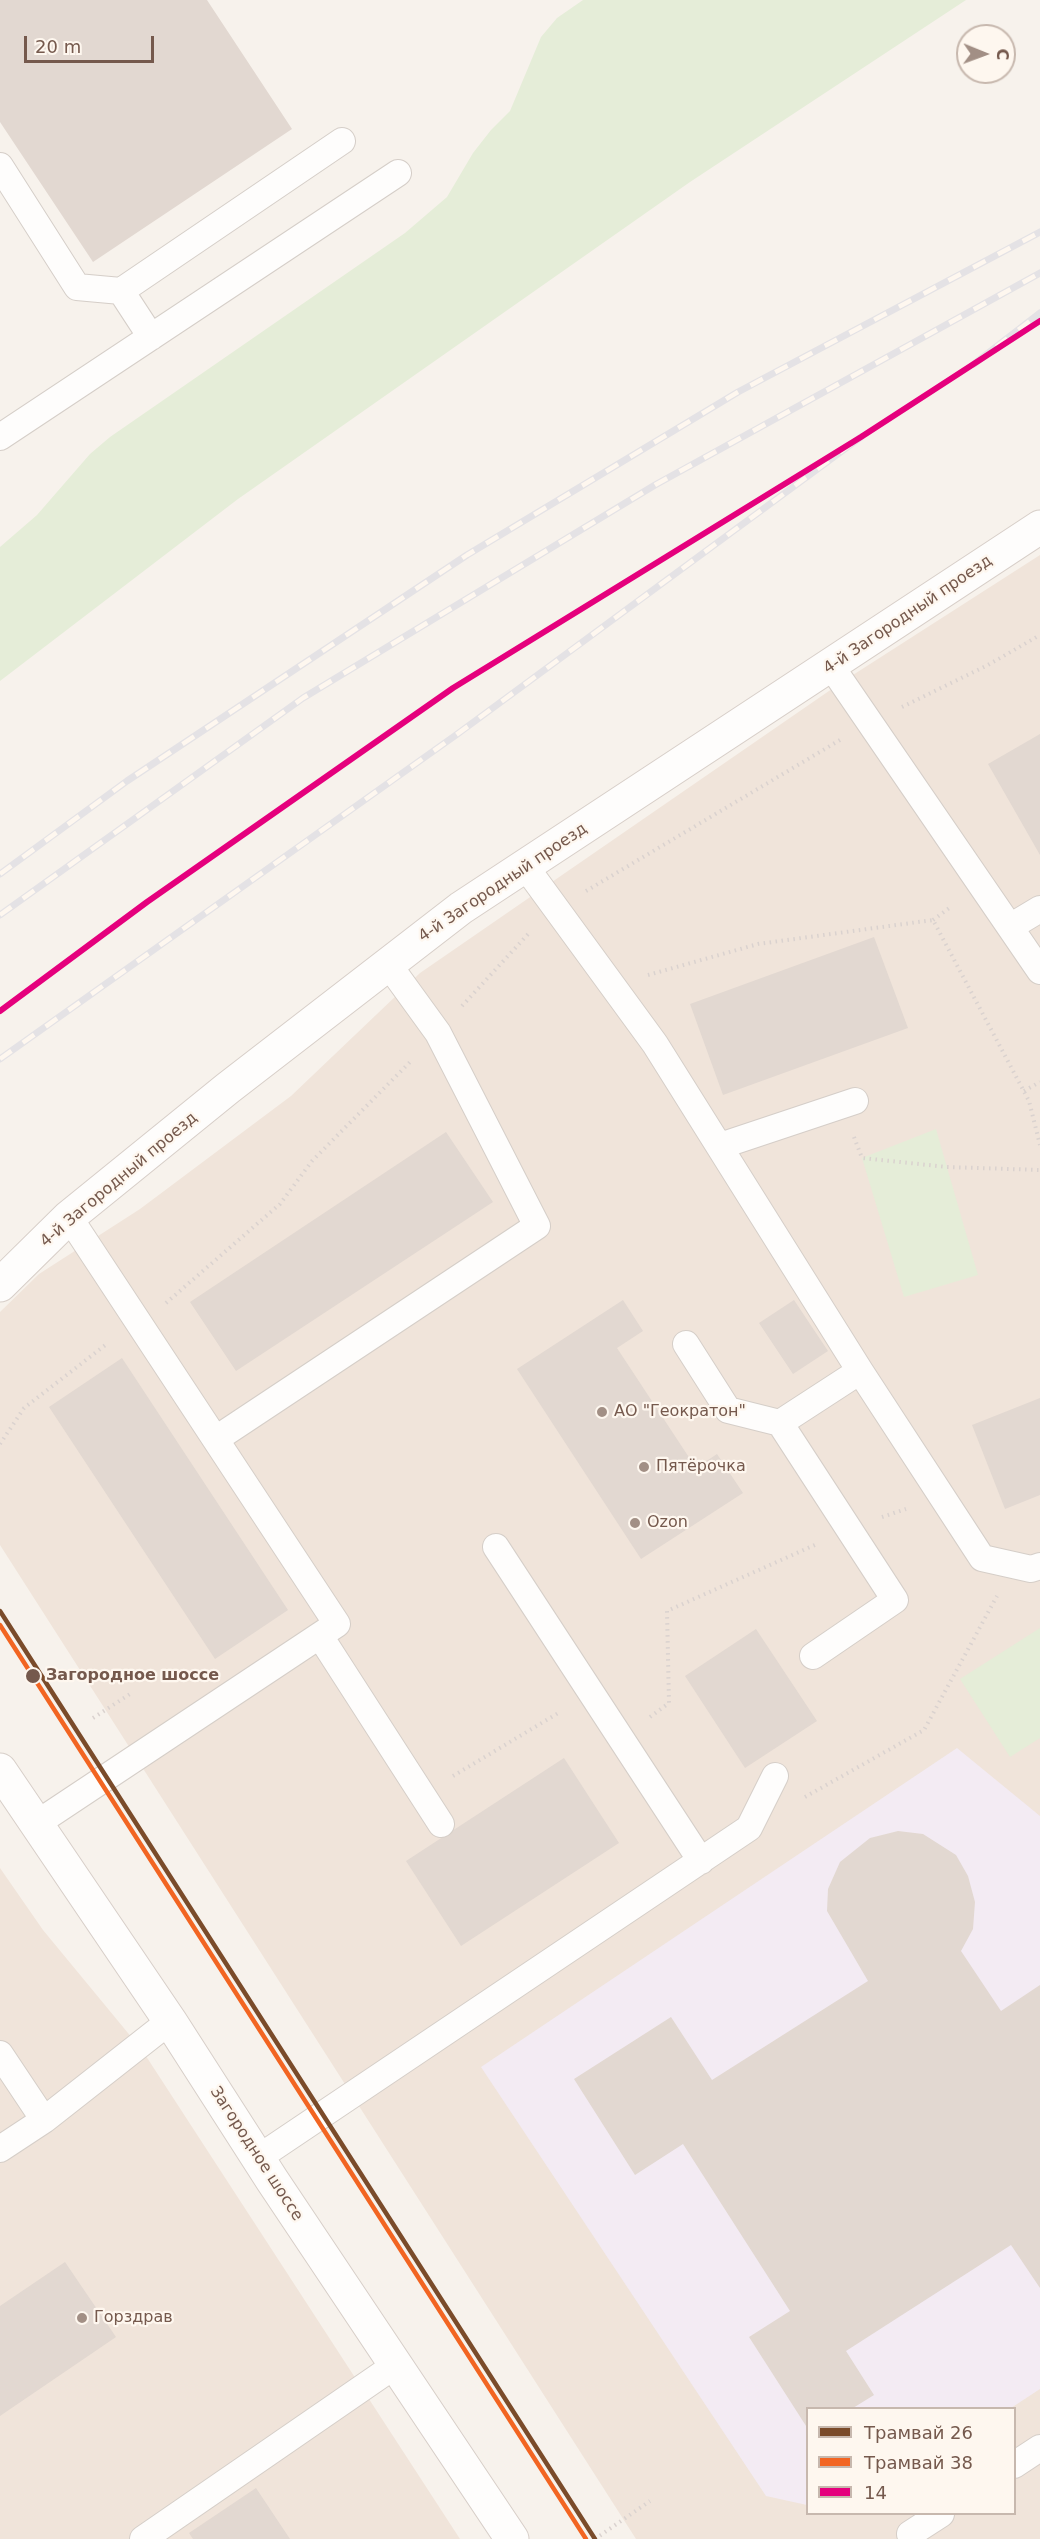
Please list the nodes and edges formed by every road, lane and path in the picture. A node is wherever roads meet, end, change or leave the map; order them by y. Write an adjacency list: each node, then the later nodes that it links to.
1 (342, 141): 4 (lane)
2 (0, 166): 4 (lane)
3 (398, 173): 5 (lane)
4 (121, 291): 5 (lane)
5 (151, 337): 6 (lane)
6 (0, 437)
7 (1040, 527): 9 (street, 4-й Загородный проезд)
8 (1040, 635): 10 (path)
9 (831, 666): 10 (lane); 11 (street, 4-й Загородный проезд)
10 (869, 722): 13 (lane)
11 (525, 866): 14 (street, 4-й Загородный проезд); 16 (lane)
12 (1040, 909): 13 (lane)
13 (1010, 927): 15 (lane)
14 (388, 964): 24 (street, 4-й Загородный проезд); 29 (lane)
15 (1040, 971)
16 (613, 986): 18 (path); 21 (lane)
17 (1040, 1082): 18 (path)
18 (1024, 1091): 20 (path)
19 (855, 1101): 21 (lane)
20 (1040, 1144)
21 (720, 1146): 27 (lane)
22 (862, 1158): 23 (path)
23 (1040, 1170)
24 (69, 1217): 25 (street, 4-й Загородный проезд); 29 (lane)
25 (0, 1285)
26 (686, 1344): 28 (lane)
27 (860, 1371): 28 (lane); 30 (lane)
28 (780, 1423): 31 (lane)
29 (216, 1438): 35 (lane)
30 (941, 1496): 31 (path); 33 (lane)
31 (849, 1529): 36 (lane); 40 (path)
32 (496, 1547): 37 (lane)
33 (1014, 1565): 34 (lane); 44 (path)
34 (1040, 1566)
35 (320, 1636): 43 (lane); 45 (lane)
36 (813, 1656)
37 (592, 1693): 40 (lane); 43 (path)
38 (130, 1694): 39 (path)
39 (93, 1718)
40 (620, 1737): 47 (lane)
41 (0, 1770): 45 (street, Загородное шоссе)
42 (775, 1776): 47 (lane)
43 (422, 1794): 46 (lane)
44 (801, 1800)
45 (36, 1824): 48 (street, Загородное шоссе)
46 (441, 1824)
47 (701, 1861): 52 (lane)
48 (170, 2021): 50 (lane); 52 (street, Загородное шоссе)
49 (0, 2054): 50 (lane)
50 (44, 2120): 51 (lane)
51 (0, 2149)
52 (258, 2158): 53 (street, Загородное шоссе)
53 (397, 2364): 59 (lane); 60 (street, Загородное шоссе)
54 (1040, 2448): 55 (lane)
55 (1016, 2464)
56 (650, 2500): 61 (path)
57 (940, 2515): 58 (lane)
58 (909, 2537)
59 (143, 2539)
60 (512, 2539)
61 (595, 2539)

